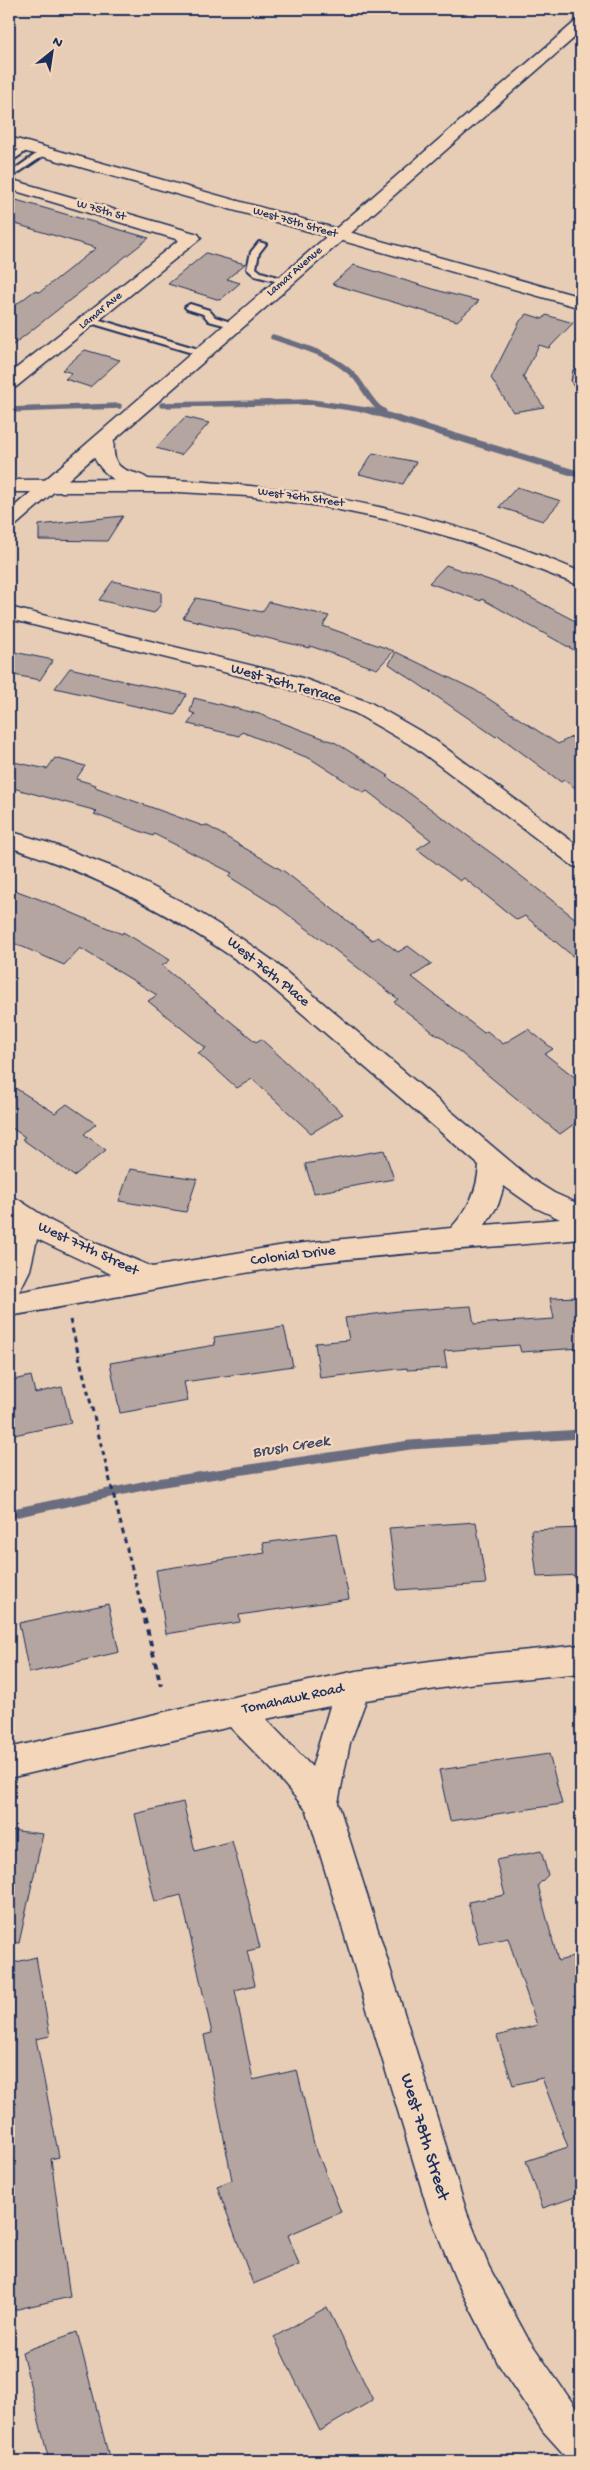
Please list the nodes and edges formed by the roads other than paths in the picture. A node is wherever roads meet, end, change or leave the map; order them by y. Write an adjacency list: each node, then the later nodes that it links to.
1 (581, 24): 8 (street, Lamar Avenue)
2 (9, 142): 3 (street, West 75th Street)
3 (28, 147): 4 (street, West 75th Street); 5 (lane)
4 (45, 152): 6 (lane); 8 (street, West 75th Street)
5 (9, 161)
6 (9, 177)
7 (9, 184): 9 (street, W 75th St)
8 (338, 235): 11 (street, Lamar Avenue); 12 (street, West 75th Street)
9 (192, 238): 14 (street, Lamar Ave)
10 (262, 244): 11 (lane)
11 (284, 282): 15 (street, Lamar Avenue)
12 (581, 303)
13 (190, 307): 15 (lane)
14 (90, 320): 16 (lane); 19 (street, Lamar Ave)
15 (235, 325): 16 (street, Lamar Avenue)
16 (202, 353): 20 (street, Lamar Avenue)
17 (581, 374): 18 (street)
18 (581, 381)
19 (9, 382)
20 (104, 437): 21 (street, Lamar Avenue); 22 (street)
21 (50, 485): 22 (street, West 76th Street); 23 (street, West 76th Street); 24 (street, Lamar Avenue)
22 (144, 485): 25 (street, West 76th Street)
23 (9, 486)
24 (9, 520)
25 (581, 580)
26 (9, 613): 28 (street, West 76th Terrace)
27 (9, 838): 29 (street, West 76th Place)
28 (581, 860)
29 (492, 1163): 31 (street, West 76th Place); 33 (street)
30 (18, 1214): 34 (street, West 77th Street); 35 (street, West 77th Street)
31 (581, 1217)
32 (581, 1228): 33 (street, Colonial Drive)
33 (458, 1238): 34 (street, Colonial Drive)
34 (149, 1277): 36 (street, Colonial Drive)
35 (9, 1284)
36 (9, 1306)
37 (581, 1659): 38 (street, Tomahawk Road)
38 (356, 1686): 39 (street, Tomahawk Road); 41 (street, West 78th Street)
39 (236, 1711): 40 (street, Tomahawk Road); 41 (street, West 78th Street)
40 (9, 1763)
41 (321, 1803): 42 (street, West 78th Street)
42 (581, 2446)

